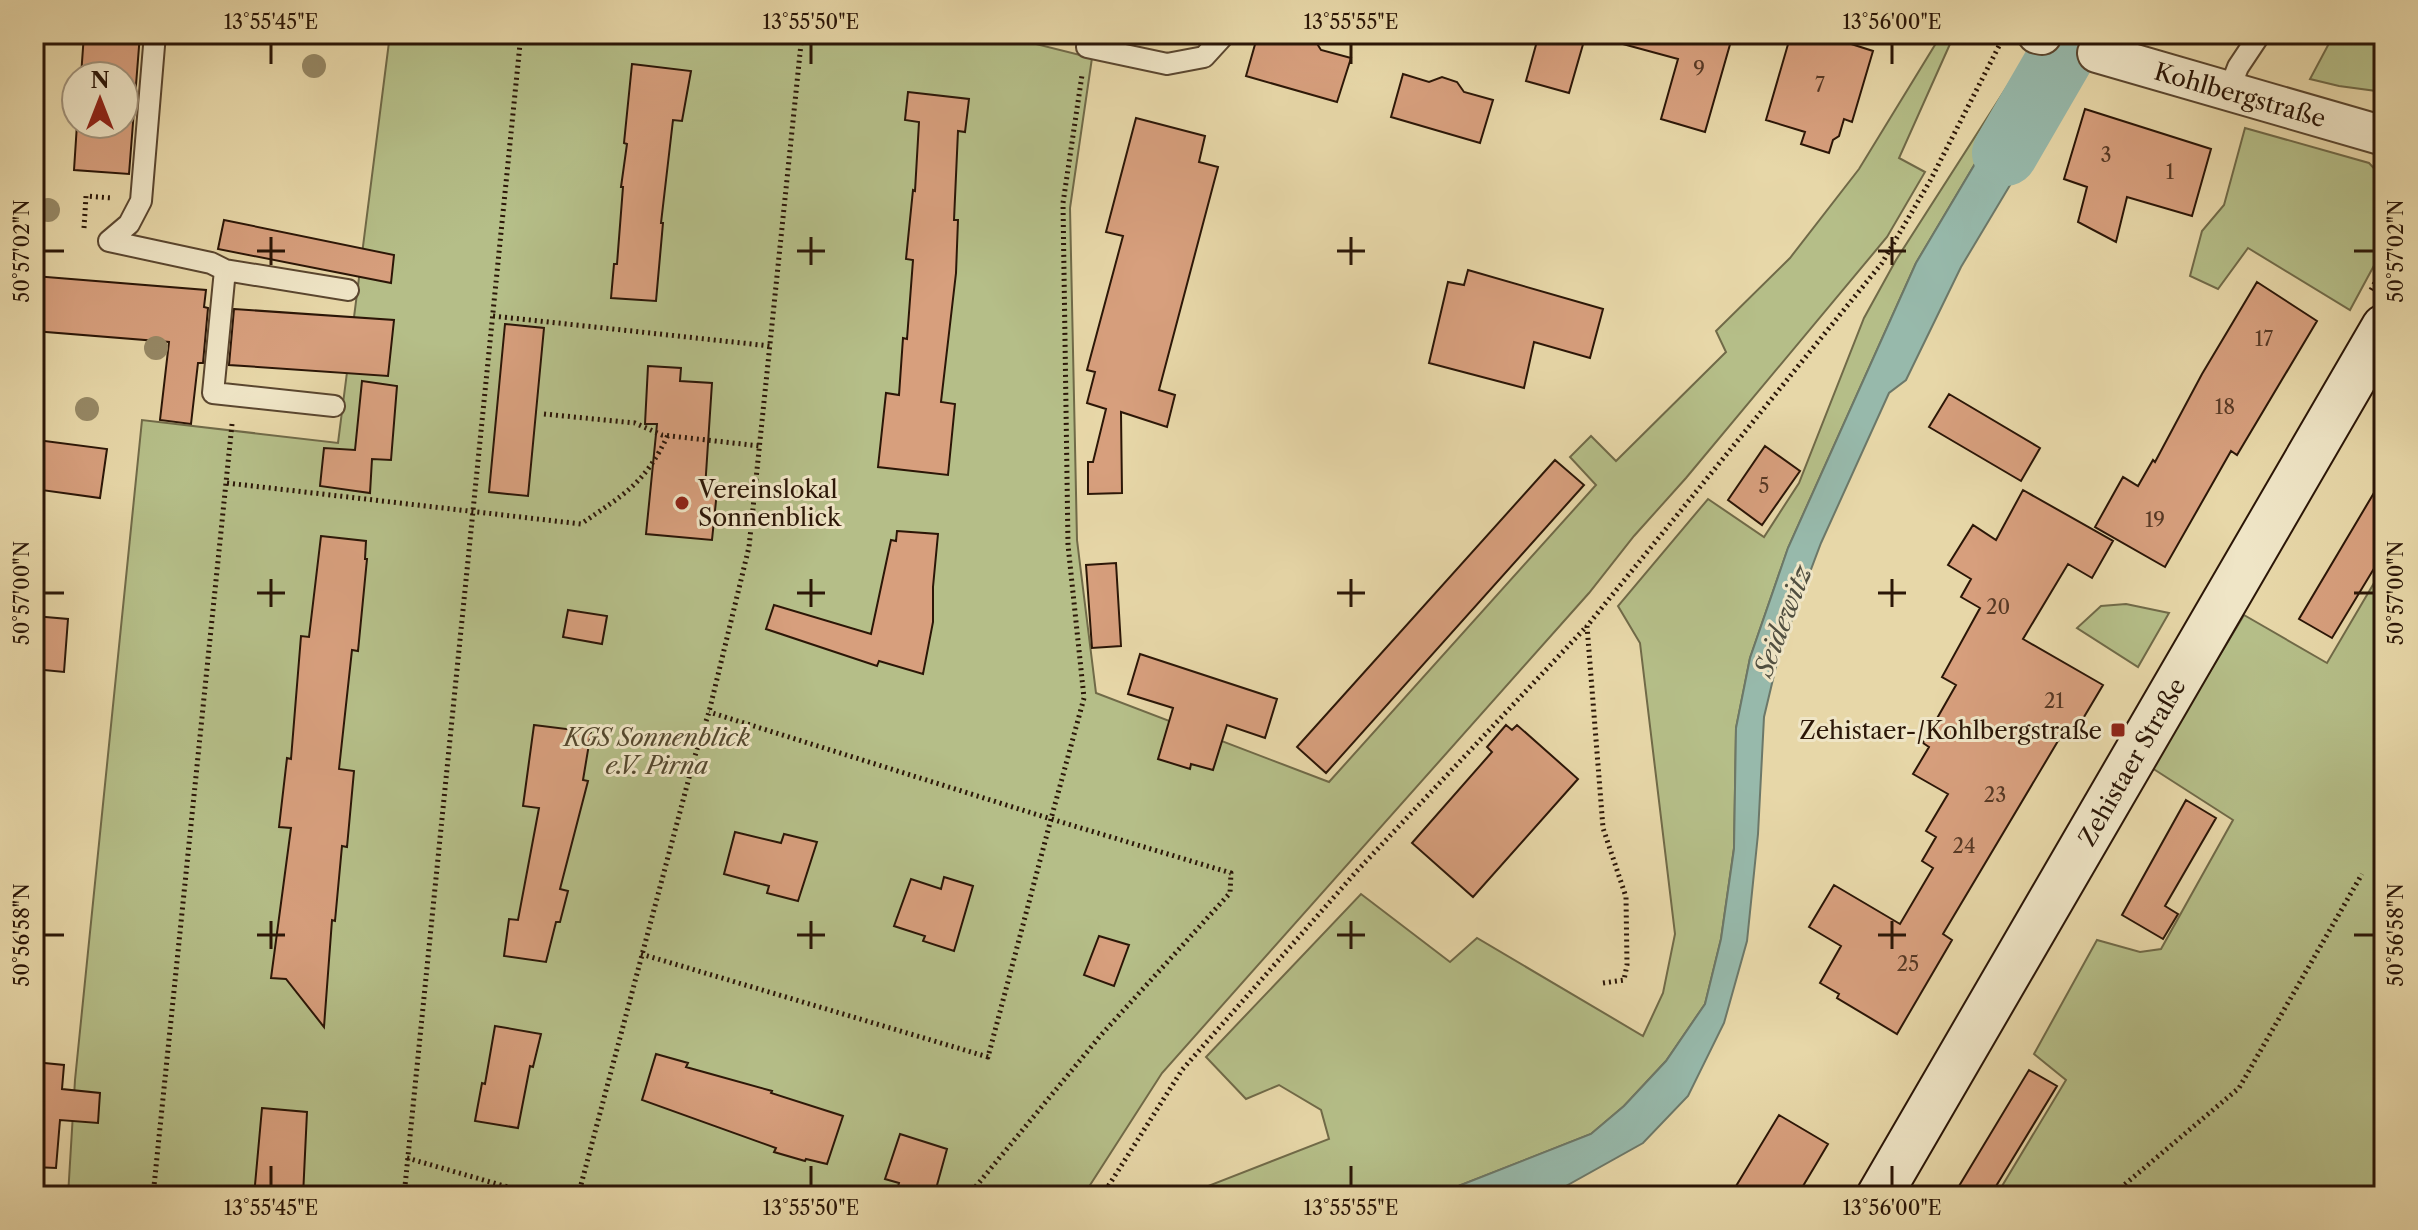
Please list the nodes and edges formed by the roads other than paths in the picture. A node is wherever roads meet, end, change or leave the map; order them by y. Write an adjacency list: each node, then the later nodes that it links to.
1 (1225, 34): 4 (lane)
2 (2260, 34): 6 (lane)
3 (159, 39): 8 (lane)
4 (1087, 47)
5 (2097, 53): 6 (street, Kohlbergstraße)
6 (2228, 93): 7 (street, Kohlbergstraße)
7 (2384, 136)
8 (225, 270): 9 (lane); 11 (lane)
9 (348, 290)
10 (2384, 327): 12 (main road, Zehistaer Straße)
11 (334, 406)
12 (1879, 1196)

